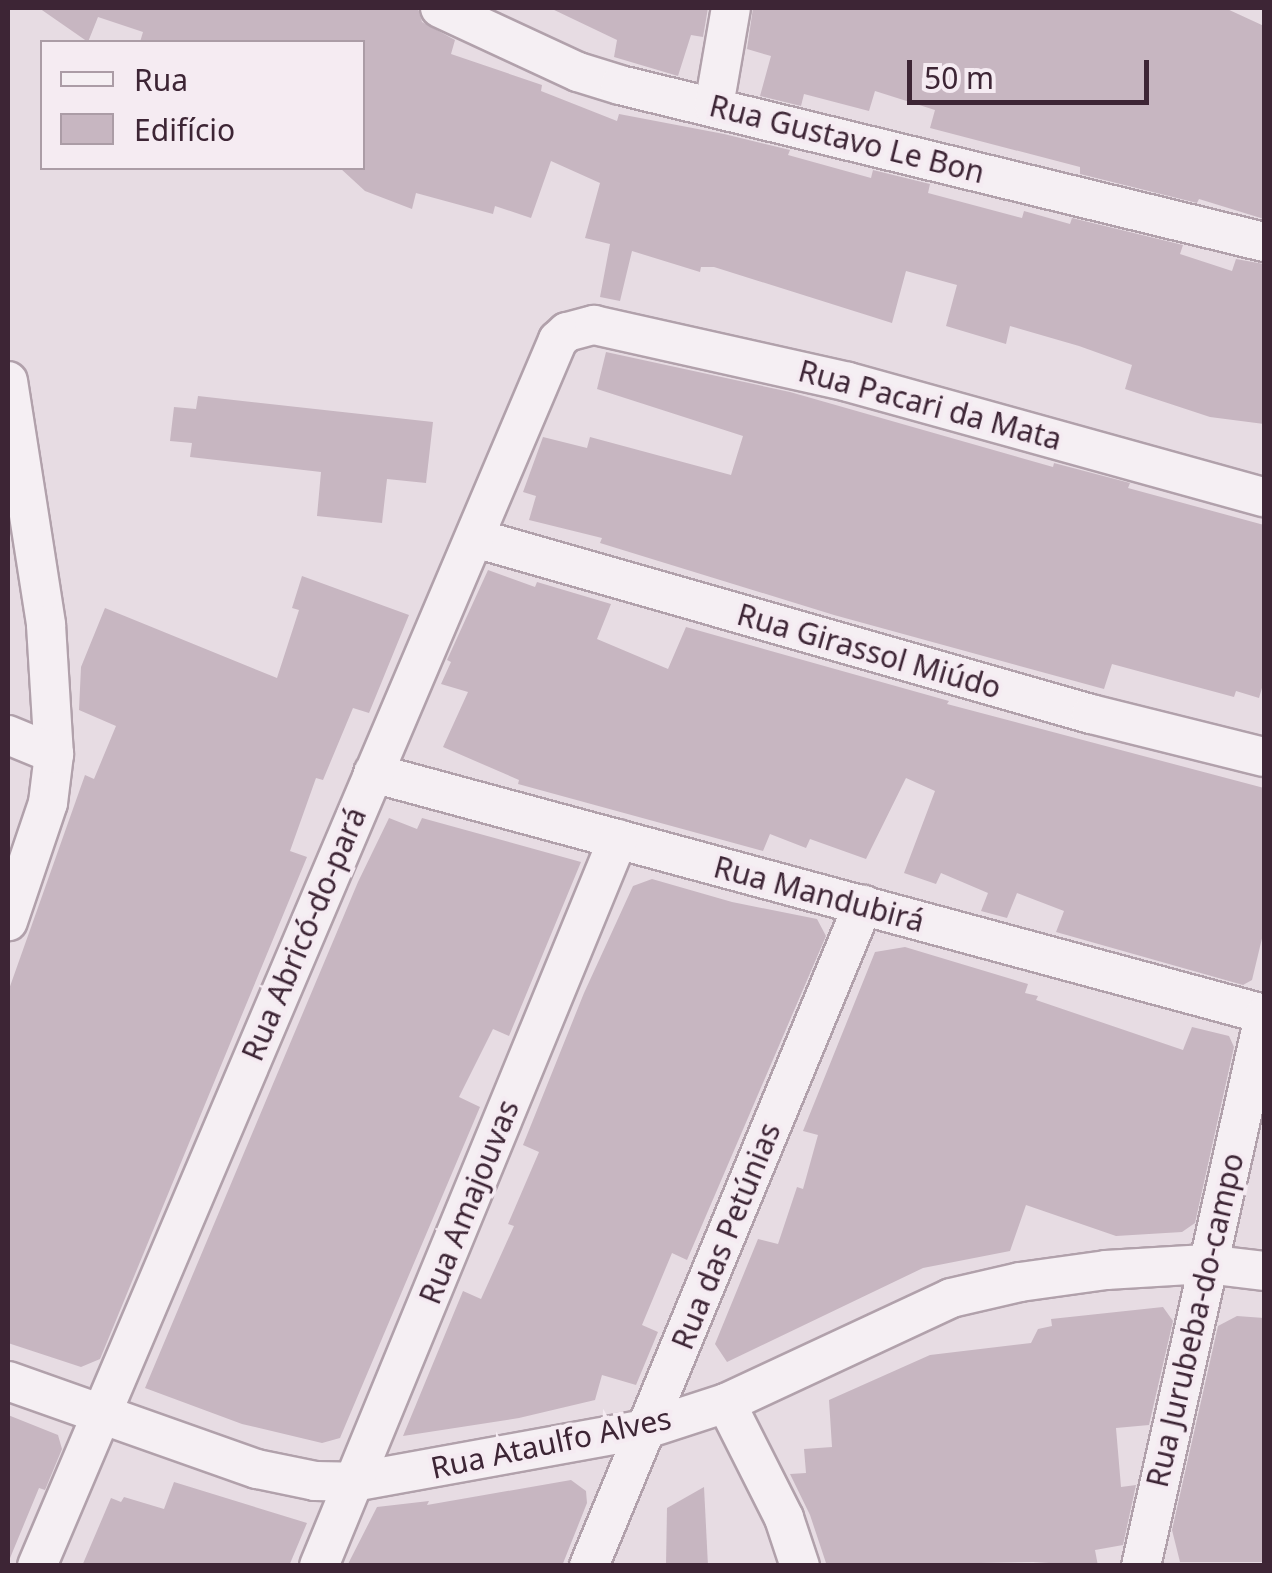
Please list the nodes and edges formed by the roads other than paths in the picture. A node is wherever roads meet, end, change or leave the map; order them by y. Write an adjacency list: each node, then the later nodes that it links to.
1 (440, 8): 3 (street, Rua Gustavo Le Bon)
2 (731, 8): 3 (street)
3 (714, 106): 4 (street, Rua Gustavo Le Bon)
4 (1264, 242)
5 (594, 325): 7 (street, Rua Pacari da Mata); 8 (street, Rua Abricó-do-pará)
6 (8, 381): 10 (street)
7 (1264, 498)
8 (474, 538): 11 (street, Rua Girassol Miúdo); 12 (street, Rua Abricó-do-pará)
9 (8, 735): 10 (street)
10 (54, 754): 15 (street)
11 (1264, 757)
12 (373, 773): 13 (street, Rua Mandubirá); 21 (street, Rua Abricó-do-pará)
13 (618, 839): 14 (street, Rua Mandubirá); 23 (street, Rua Amajouvas)
14 (863, 906): 16 (street, Rua Mandubirá); 22 (street, Rua das Petúnias)
15 (8, 921)
16 (1264, 1015): 17 (street, Rua Jurubeba-do-campo)
17 (1206, 1264): 18 (street, Rua Ataulfo Alves); 20 (street, Rua Ataulfo Alves); 28 (street, Rua Jurubeba-do-campo)
18 (1264, 1271)
19 (8, 1380): 21 (street, Rua Ataulfo Alves)
20 (726, 1403): 22 (street, Rua Ataulfo Alves); 27 (street)
21 (97, 1415): 23 (street, Rua Ataulfo Alves); 24 (street, Rua Abricó-do-pará)
22 (646, 1429): 23 (street, Rua Ataulfo Alves); 26 (street, Rua das Petúnias)
23 (354, 1482): 25 (street, Rua Amajouvas)
24 (37, 1566)
25 (319, 1566)
26 (589, 1566)
27 (800, 1566)
28 (1141, 1566)

